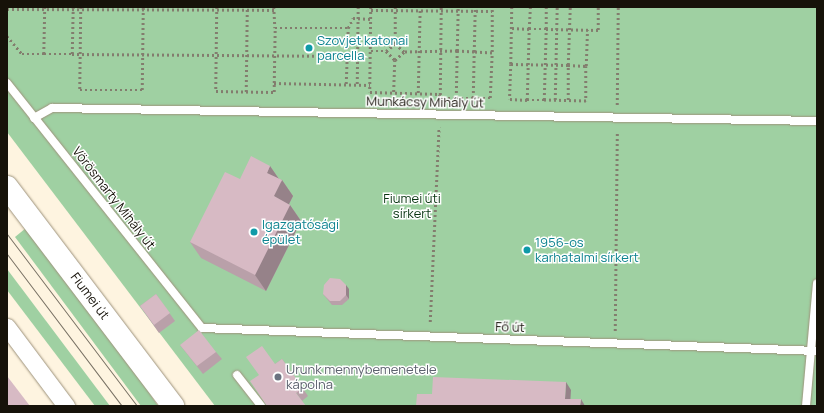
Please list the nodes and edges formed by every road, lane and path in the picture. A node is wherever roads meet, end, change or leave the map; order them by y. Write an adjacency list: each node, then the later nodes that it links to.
1 (358, 7): 26 (path)
2 (475, 7): 24 (path)
3 (492, 7): 25 (path)
4 (512, 7): 30 (path)
5 (530, 7): 31 (path)
6 (546, 7): 32 (path)
7 (557, 7): 33 (path)
8 (570, 7): 34 (path)
9 (598, 7): 35 (path)
10 (618, 7): 77 (path)
11 (7, 8): 12 (path)
12 (45, 8): 13 (path); 46 (path)
13 (73, 8): 14 (path); 47 (path)
14 (81, 8): 15 (path); 48 (path)
15 (143, 8): 19 (path); 49 (path)
16 (371, 8): 17 (path); 27 (path)
17 (395, 8): 18 (path); 37 (path)
18 (420, 8): 22 (path); 43 (path)
19 (217, 9): 20 (path); 50 (path)
20 (246, 9): 21 (path); 51 (path)
21 (274, 9): 28 (path)
22 (441, 9): 23 (path); 40 (path)
23 (458, 9): 24 (path); 41 (path)
24 (475, 11): 25 (path); 44 (path)
25 (492, 11): 45 (path)
26 (357, 18): 27 (path); 29 (path); 64 (path)
27 (370, 19): 38 (path)
28 (275, 28): 29 (path); 52 (path)
29 (348, 28): 53 (path)
30 (512, 28): 31 (path); 55 (path)
31 (529, 29): 32 (path); 56 (path)
32 (546, 29): 33 (path); 57 (path)
33 (557, 29): 34 (path); 58 (path)
34 (569, 29): 35 (path); 59 (path)
35 (587, 30): 60 (path)
36 (7, 36): 46 (path)
37 (395, 44): 39 (path); 42 (path)
38 (371, 51): 39 (path); 65 (path)
39 (386, 51): 54 (path)
40 (440, 51): 41 (path); 43 (path); 69 (path)
41 (457, 51): 44 (path); 70 (path)
42 (404, 52): 43 (path); 54 (path)
43 (419, 52): 68 (path)
44 (474, 52): 45 (path); 71 (path)
45 (492, 53): 71 (path)
46 (44, 54): 47 (path)
47 (72, 54): 48 (path)
48 (81, 54): 49 (path); 49 (path)
49 (143, 55): 50 (path)
50 (218, 55): 51 (path); 66 (path)
51 (247, 55): 52 (path); 66 (path)
52 (274, 56): 53 (path); 62 (path)
53 (347, 56): 63 (path)
54 (395, 60): 67 (path)
55 (511, 64): 56 (path); 72 (path)
56 (529, 64): 57 (path); 72 (path)
57 (544, 65): 58 (path); 73 (path)
58 (556, 65): 59 (path); 74 (path)
59 (568, 65): 60 (path); 75 (path)
60 (586, 66): 75 (path)
61 (7, 83): 78 (lane, Vörösmarty Mihály út)
62 (274, 83): 63 (path); 66 (path)
63 (346, 84): 64 (path)
64 (357, 84): 65 (path)
65 (370, 85): 67 (path)
66 (246, 92)
67 (394, 93): 68 (path)
68 (418, 94): 69 (path)
69 (439, 94): 70 (path); 76 (path)
70 (456, 98): 71 (path)
71 (474, 98)
72 (527, 100): 73 (path)
73 (544, 100): 74 (path)
74 (555, 100): 75 (path)
75 (568, 100)
76 (440, 114): 77 (lane, Munkácsy Mihály út); 78 (lane, Munkácsy Mihály út); 84 (path)
77 (617, 116): 79 (lane, Munkácsy Mihály út); 85 (path)
78 (34, 118): 83 (lane, Vörösmarty Mihály út)
79 (817, 121)
80 (7, 186): 89 (main road, Fiumei út)
81 (817, 283): 86 (lane)
82 (7, 327): 88 (street)
83 (202, 328): 84 (lane, Fő út)
84 (429, 337): 85 (lane, Fő út)
85 (615, 343): 86 (lane, Fő út)
86 (813, 350): 91 (lane)
87 (237, 375): 90 (lane)
88 (66, 406)
89 (173, 406)
90 (261, 406)
91 (806, 406)

